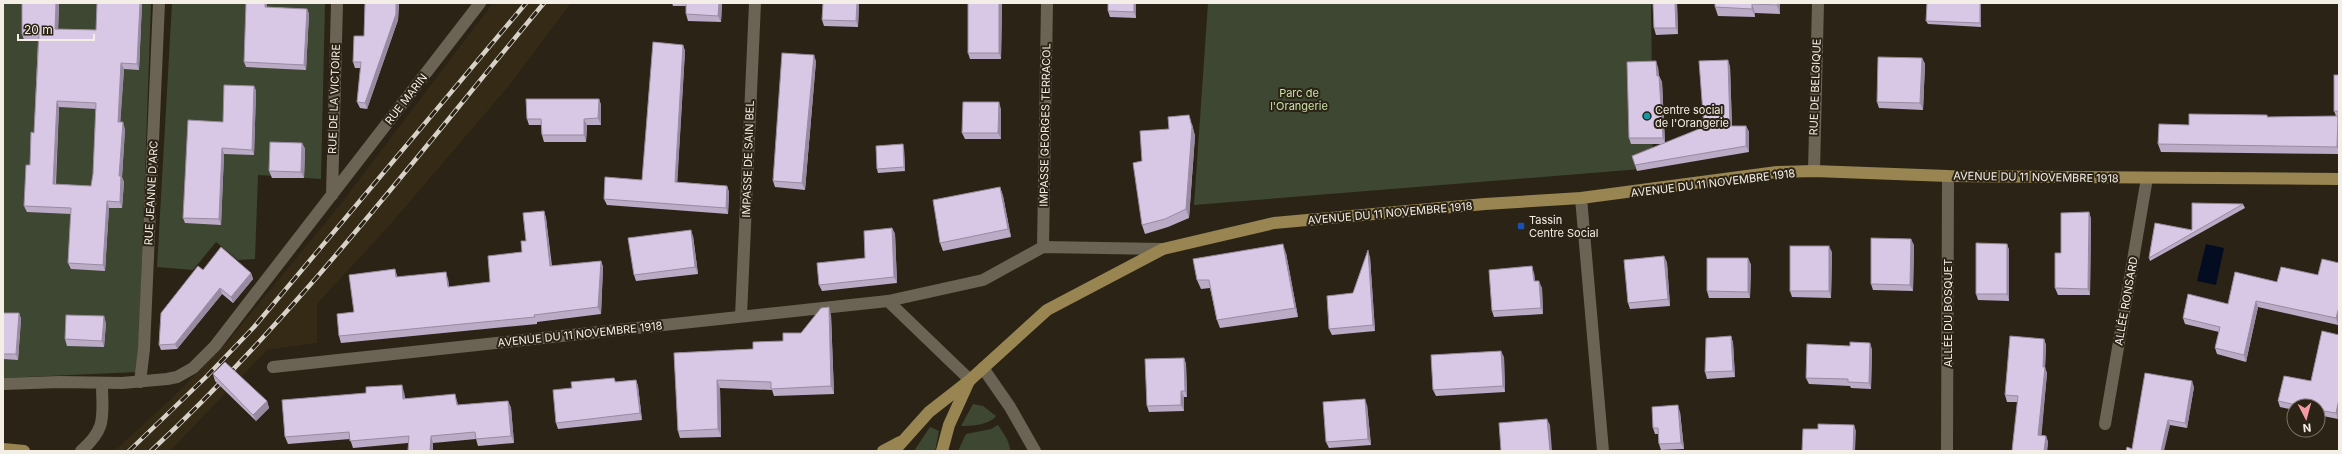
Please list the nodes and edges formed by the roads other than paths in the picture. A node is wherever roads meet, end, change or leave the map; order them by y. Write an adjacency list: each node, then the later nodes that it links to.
1 (159, 3): 20 (street, RUE JEANNE D'ARC)
2 (337, 3): 11 (street, RUE DE LA VICTOIRE)
3 (480, 3): 11 (street, RUE MARIN)
4 (754, 3): 16 (street, IMPASSE DE SAIN BEL)
5 (1047, 3): 13 (street, IMPASSE GEORGES TERRACOL)
6 (1818, 3): 7 (street, RUE DE BELGIQUE)
7 (1814, 171): 8 (main road, AVENUE DU 11 NOVEMBRE 1918); 12 (main road, AVENUE DU 11 NOVEMBRE 1918)
8 (1948, 176): 9 (main road, AVENUE DU 11 NOVEMBRE 1918); 32 (street, ALLÉE DU BOSQUET)
9 (2147, 178): 10 (main road, AVENUE DU 11 NOVEMBRE 1918); 23 (street, ALLÉE RONSARD)
10 (2339, 179)
11 (332, 195): 20 (street, RUE MARIN)
12 (1581, 198): 14 (main road, AVENUE DU 11 NOVEMBRE 1918); 31 (street)
13 (1043, 247): 14 (street, AVENUE DU 11 NOVEMBRE 1918); 15 (street, AVENUE DU 11 NOVEMBRE 1918)
14 (1163, 248): 18 (main road, AVENUE DU 11 NOVEMBRE 1918)
15 (888, 301): 16 (street, AVENUE DU 11 NOVEMBRE 1918); 19 (street)
16 (741, 316): 17 (street, AVENUE DU 11 NOVEMBRE 1918)
17 (273, 367)
18 (983, 368): 19 (main road, AVENUE DU 11 NOVEMBRE 1918); 30 (street)
19 (970, 380): 24 (main road, AVENUE DU 11 NOVEMBRE 1918); 29 (main road, AVENUE DU 11 NOVEMBRE 1918)
20 (140, 382): 21 (street)
21 (102, 383): 22 (street); 27 (street)
22 (3, 384)
23 (2105, 424)
24 (897, 446): 28 (main road, AVENUE DU 11 NOVEMBRE 1918)
25 (3, 449): 26 (main road)
26 (24, 451)
27 (81, 451)
28 (883, 451)
29 (942, 451)
30 (1035, 451)
31 (1603, 451)
32 (1947, 451)

